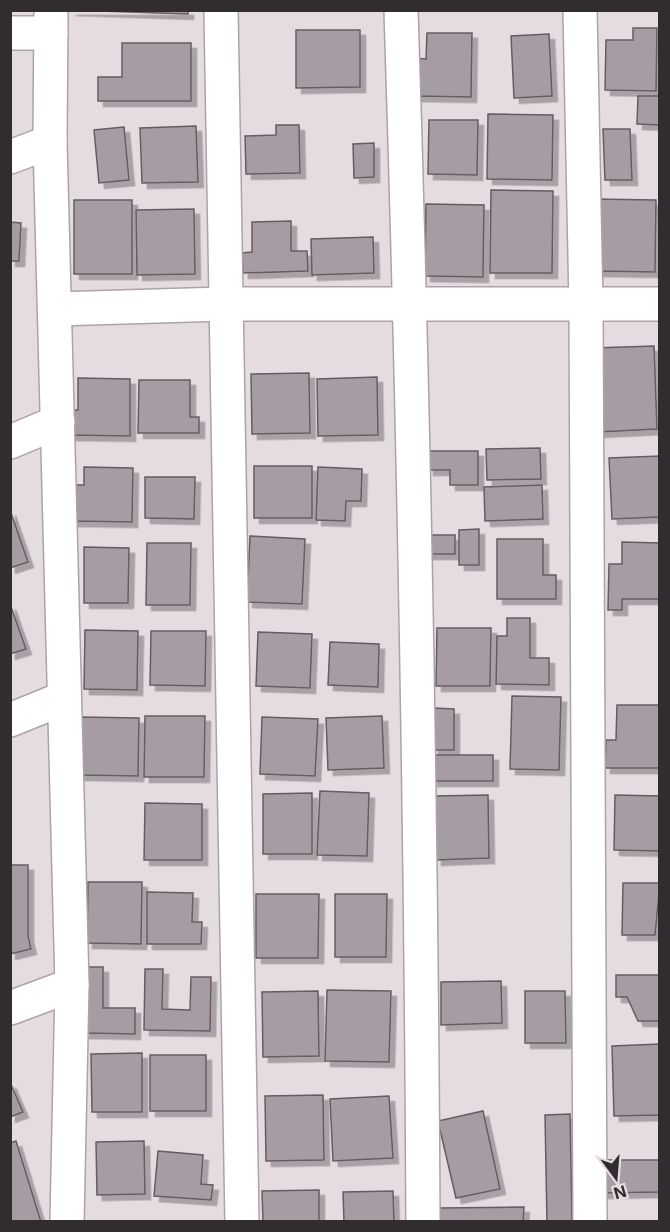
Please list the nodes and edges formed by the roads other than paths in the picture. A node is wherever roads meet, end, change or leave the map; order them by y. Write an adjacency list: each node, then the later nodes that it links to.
1 (221, 10): 9 (street)
2 (401, 10): 10 (street)
3 (580, 10): 11 (street)
4 (51, 22): 5 (street); 6 (street)
5 (10, 33)
6 (50, 142): 7 (street); 12 (street)
7 (10, 157)
8 (660, 303): 11 (street)
9 (224, 304): 10 (street); 12 (street); 20 (street)
10 (411, 304): 11 (street); 21 (street)
11 (586, 305): 22 (street)
12 (55, 309): 13 (street)
13 (58, 422): 14 (street); 15 (street)
14 (10, 442)
15 (64, 698): 16 (street); 17 (street)
16 (10, 720)
17 (72, 985): 18 (street); 19 (street)
18 (10, 1008)
19 (67, 1221)
20 (242, 1221)
21 (423, 1221)
22 (590, 1221)

